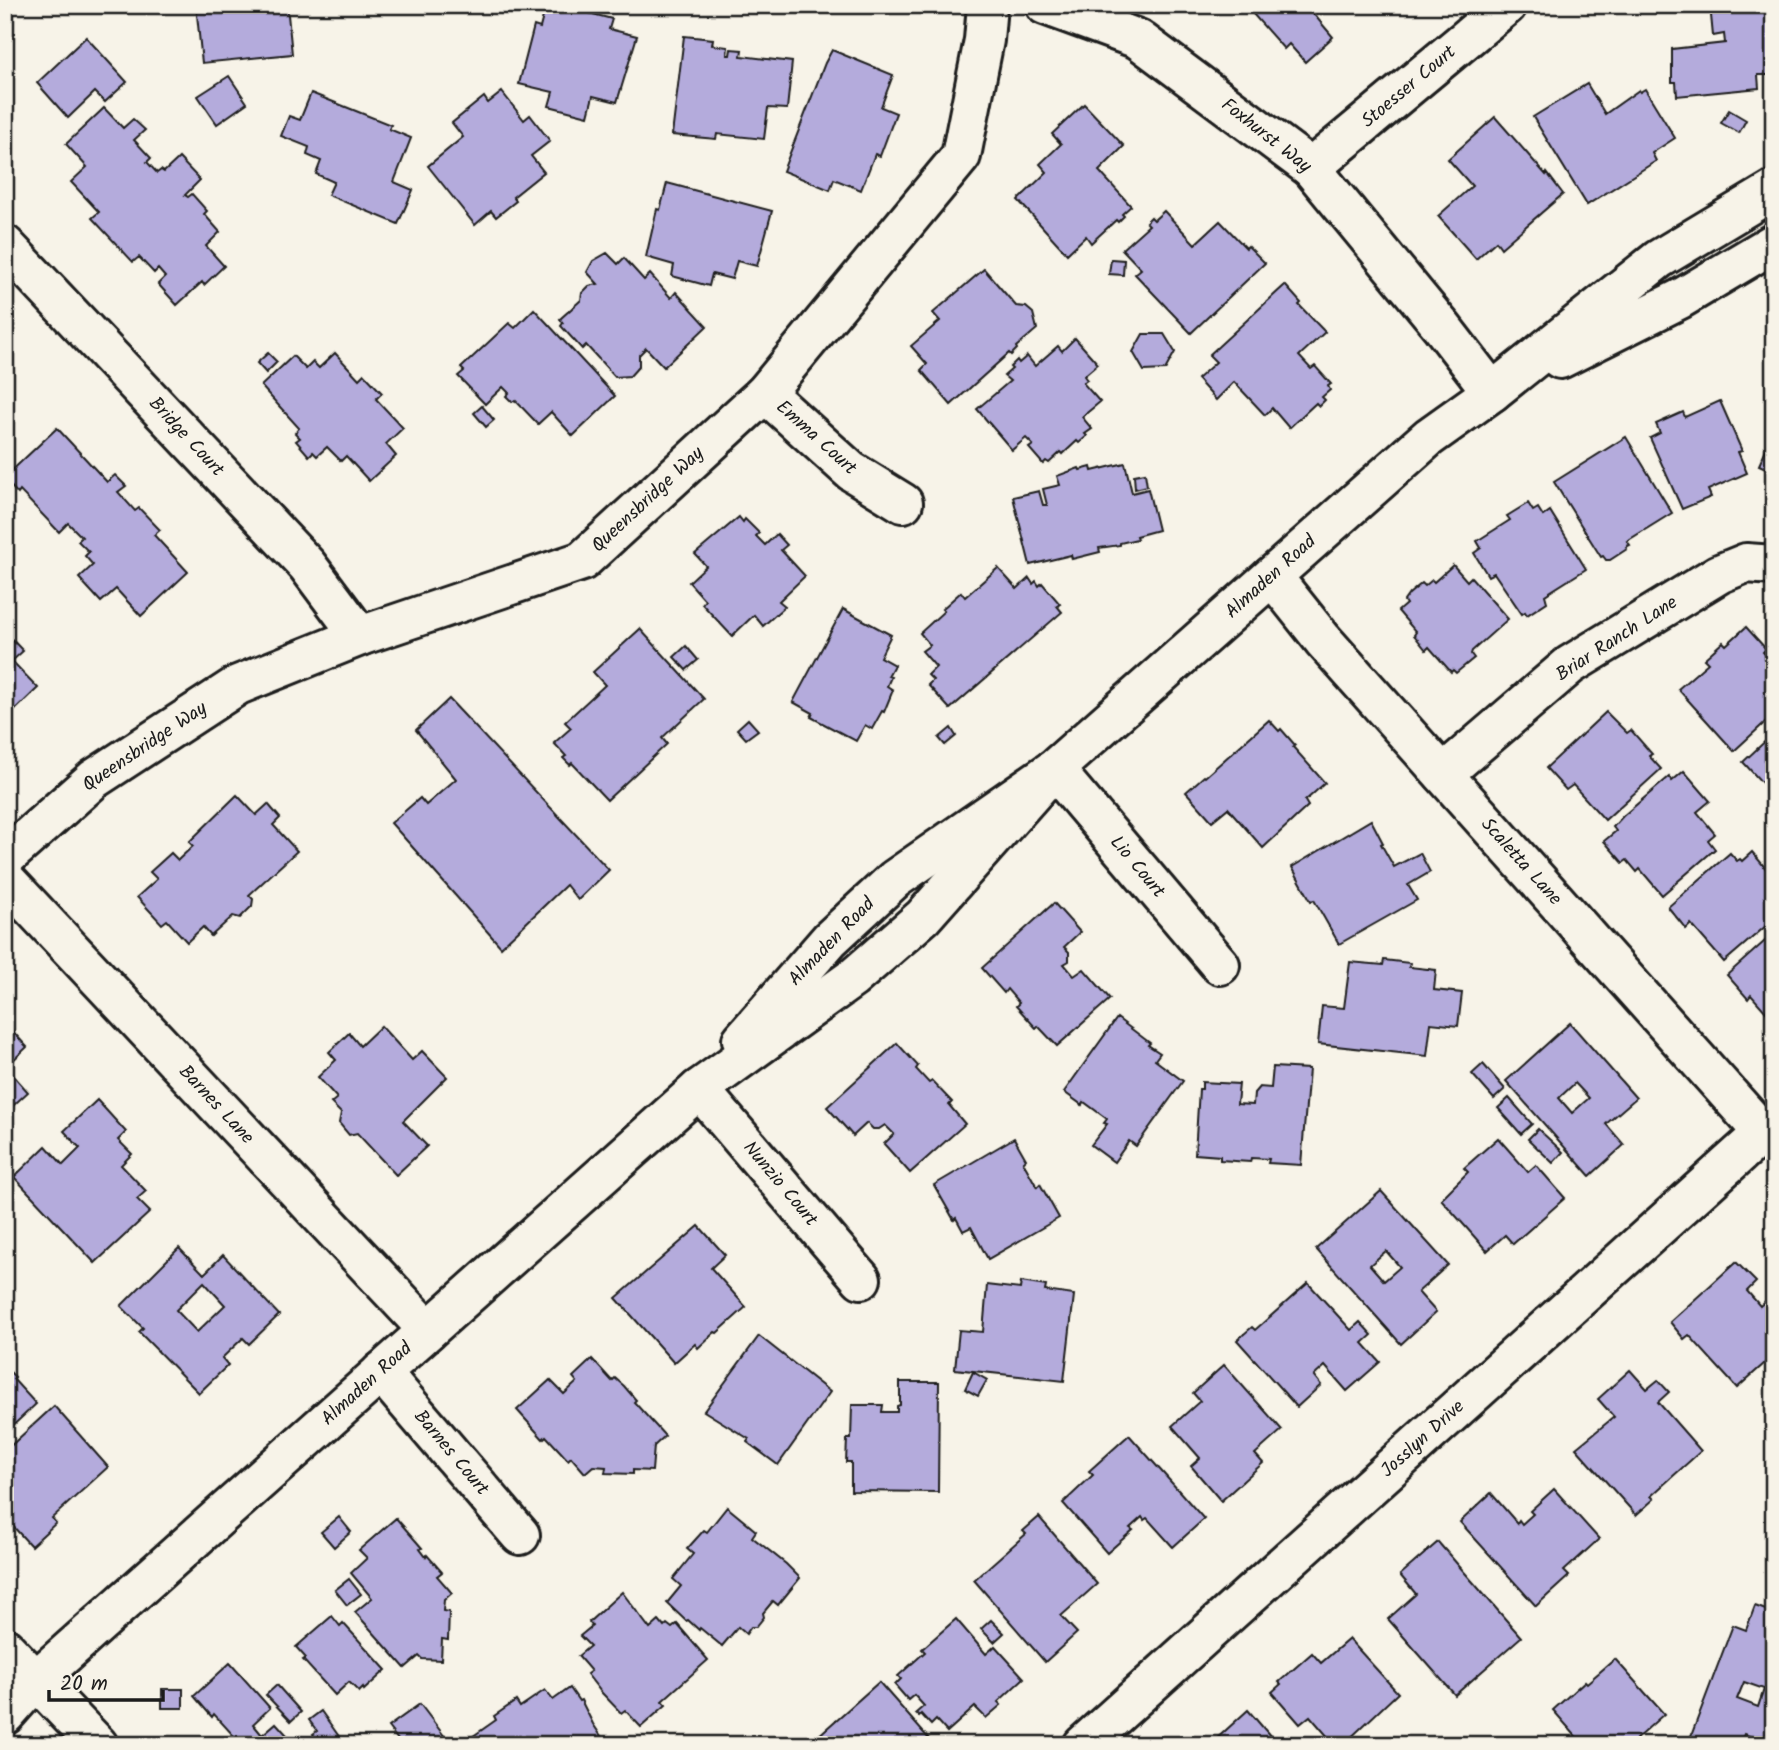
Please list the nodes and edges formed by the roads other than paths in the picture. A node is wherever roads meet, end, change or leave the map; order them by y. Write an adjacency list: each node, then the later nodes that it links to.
1 (987, 5): 9 (street, Queensbridge Way)
2 (1045, 5): 4 (street, Foxhurst Way)
3 (1507, 5): 4 (street, Stoesser Court)
4 (1311, 168): 8 (street, Foxhurst Way)
5 (1774, 190): 8 (street, Almaden Road)
6 (1774, 243): 8 (street, Almaden Road)
7 (5, 245): 13 (street, Bridge Court)
8 (1492, 392): 12 (street, Almaden Road)
9 (765, 393): 10 (street, Emma Court); 13 (street, Queensbridge Way)
10 (903, 503)
11 (1774, 565): 15 (street, Briar Ranch Lane)
12 (1272, 576): 14 (street, Almaden Road); 15 (street, Scaletta Lane)
13 (360, 636): 16 (street, Queensbridge Way)
14 (1054, 769): 18 (street, Lio Court); 19 (street, Almaden Road)
15 (1443, 774): 20 (street, Scaletta Lane)
16 (5, 858)
17 (5, 879): 22 (street, Barnes Lane)
18 (1220, 965)
19 (699, 1089): 21 (street, Nunzio Court); 22 (street, Almaden Road)
20 (1768, 1139): 30 (street, Josslyn Drive)
21 (860, 1279)
22 (428, 1330): 23 (street, Almaden Road)
23 (381, 1372): 24 (street, Barnes Court); 26 (street, Almaden Road)
24 (520, 1535)
25 (5, 1648): 26 (street)
26 (36, 1681): 27 (street, Almaden Road); 28 (street, Almaden Road); 29 (street)
27 (5, 1702)
28 (5, 1714)
29 (98, 1745)
30 (1083, 1745)

